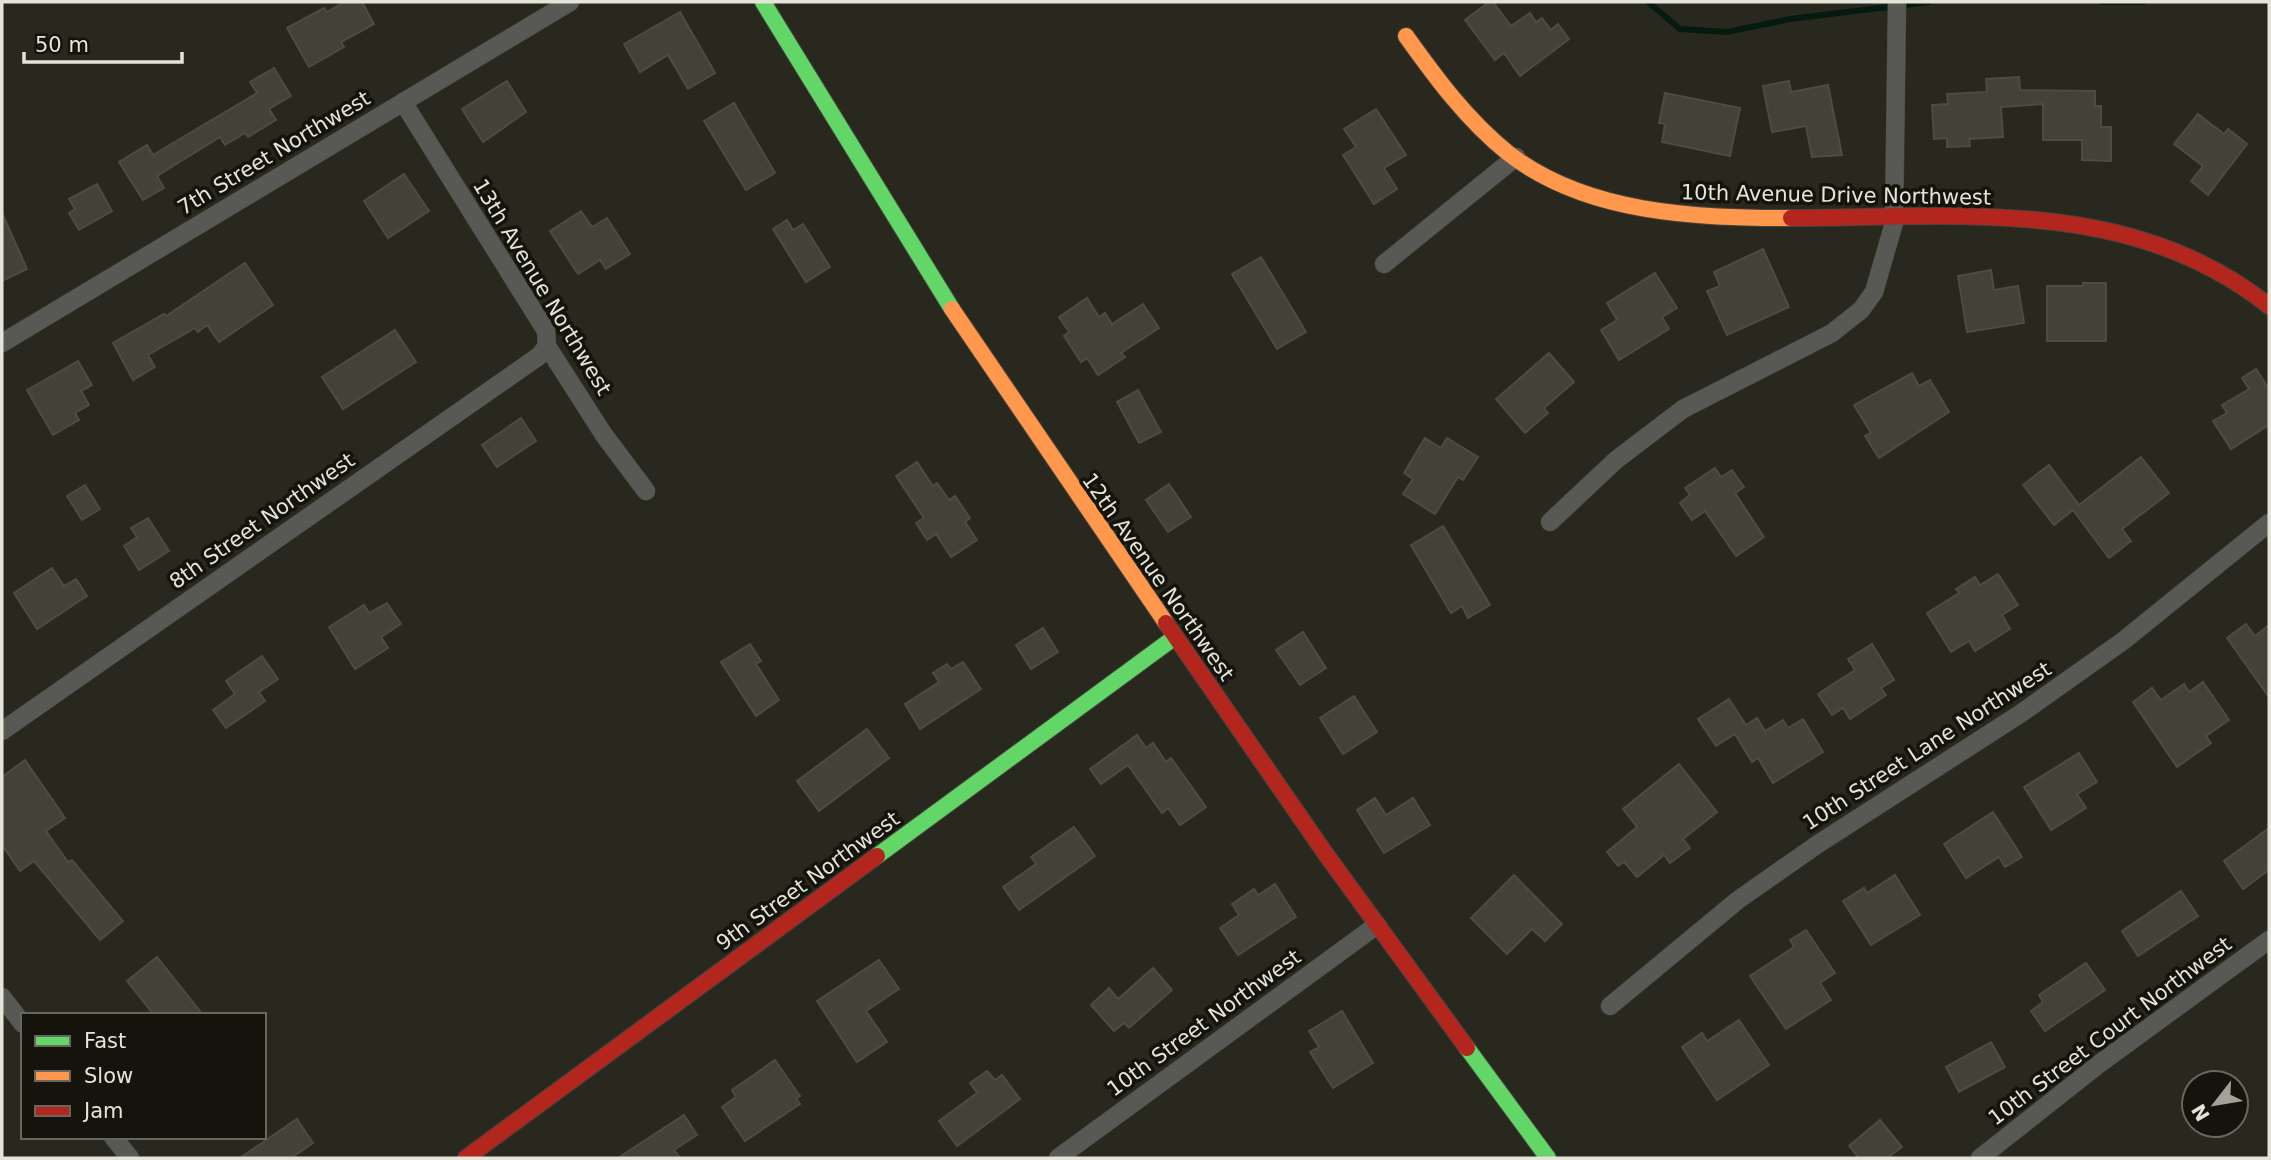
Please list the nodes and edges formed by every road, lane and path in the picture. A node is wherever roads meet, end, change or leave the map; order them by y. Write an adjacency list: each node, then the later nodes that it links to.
1 (570, 2): 5 (street, 7th Street Northwest)
2 (763, 2): 15 (street, 12th Avenue Northwest)
3 (1897, 2): 7 (street)
4 (1406, 36): 6 (street, 10th Avenue Drive Northwest)
5 (404, 102): 10 (street, 7th Street Northwest); 11 (street, 13th Avenue Northwest)
6 (1516, 157): 7 (street, 10th Avenue Drive Northwest); 8 (street)
7 (1895, 216): 9 (street, 10th Avenue Drive Northwest); 13 (street)
8 (1384, 264)
9 (2269, 306)
10 (2, 343)
11 (547, 346): 12 (street, 13th Avenue Northwest); 16 (street, 8th Street Northwest)
12 (646, 491)
13 (1550, 522)
14 (2269, 523): 20 (street, 10th Street Lane Northwest)
15 (1175, 637): 17 (street, 12th Avenue Northwest); 24 (street, 9th Street Northwest)
16 (2, 731)
17 (1377, 925): 25 (street, 10th Street Northwest); 26 (street, 12th Avenue Northwest)
18 (2269, 940): 27 (street, 10th Street Court Northwest)
19 (2, 997): 21 (street)
20 (1610, 1006)
21 (21, 1021)
22 (115, 1139): 23 (street)
23 (130, 1158)
24 (466, 1158)
25 (1058, 1158)
26 (1548, 1158)
27 (1980, 1158)

